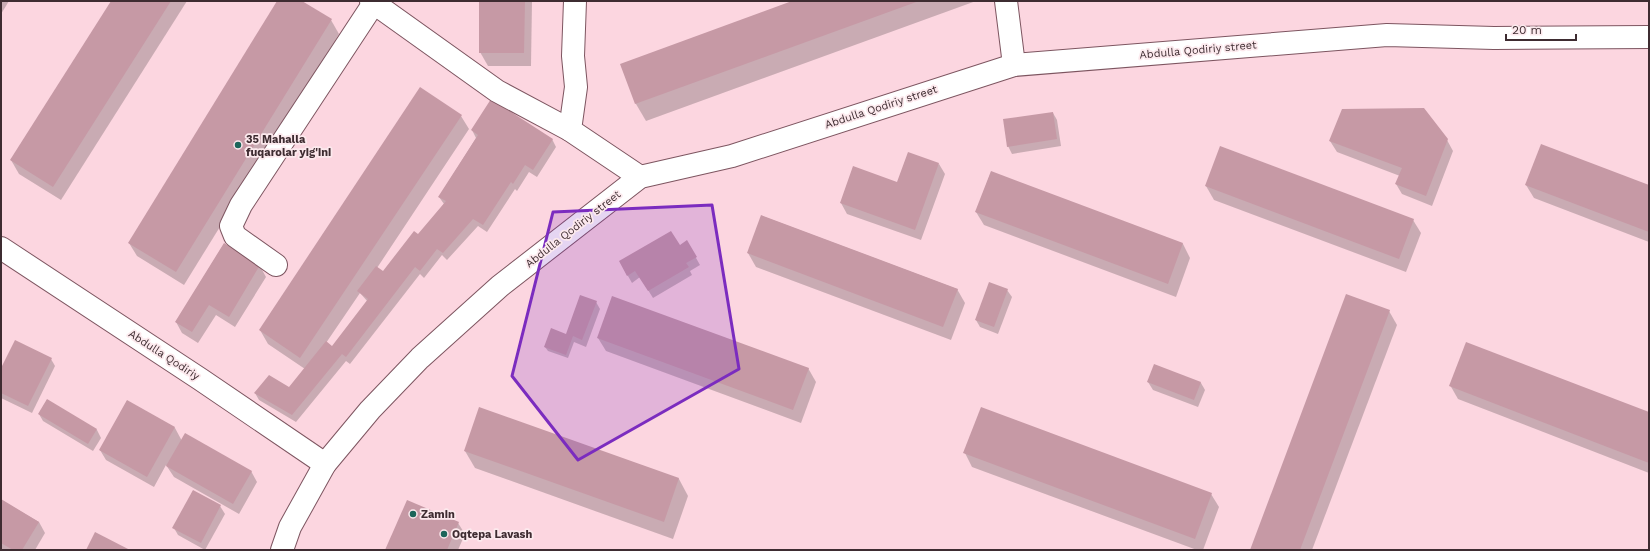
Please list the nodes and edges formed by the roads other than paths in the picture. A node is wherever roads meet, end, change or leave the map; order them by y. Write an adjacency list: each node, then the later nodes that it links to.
1 (575, 1): 6 (street)
2 (1006, 1): 5 (street)
3 (372, 2): 6 (street); 9 (street)
4 (1649, 37): 5 (street, Abdulla Qodiriy street)
5 (1014, 65): 7 (street, Abdulla Qodiriy street)
6 (570, 130): 7 (street)
7 (640, 177): 10 (street, Abdulla Qodiriy street)
8 (1, 248): 10 (street, Abdulla Qodiriy)
9 (276, 265)
10 (325, 464): 11 (street, Abdulla Qodiriy street)
11 (282, 550)

